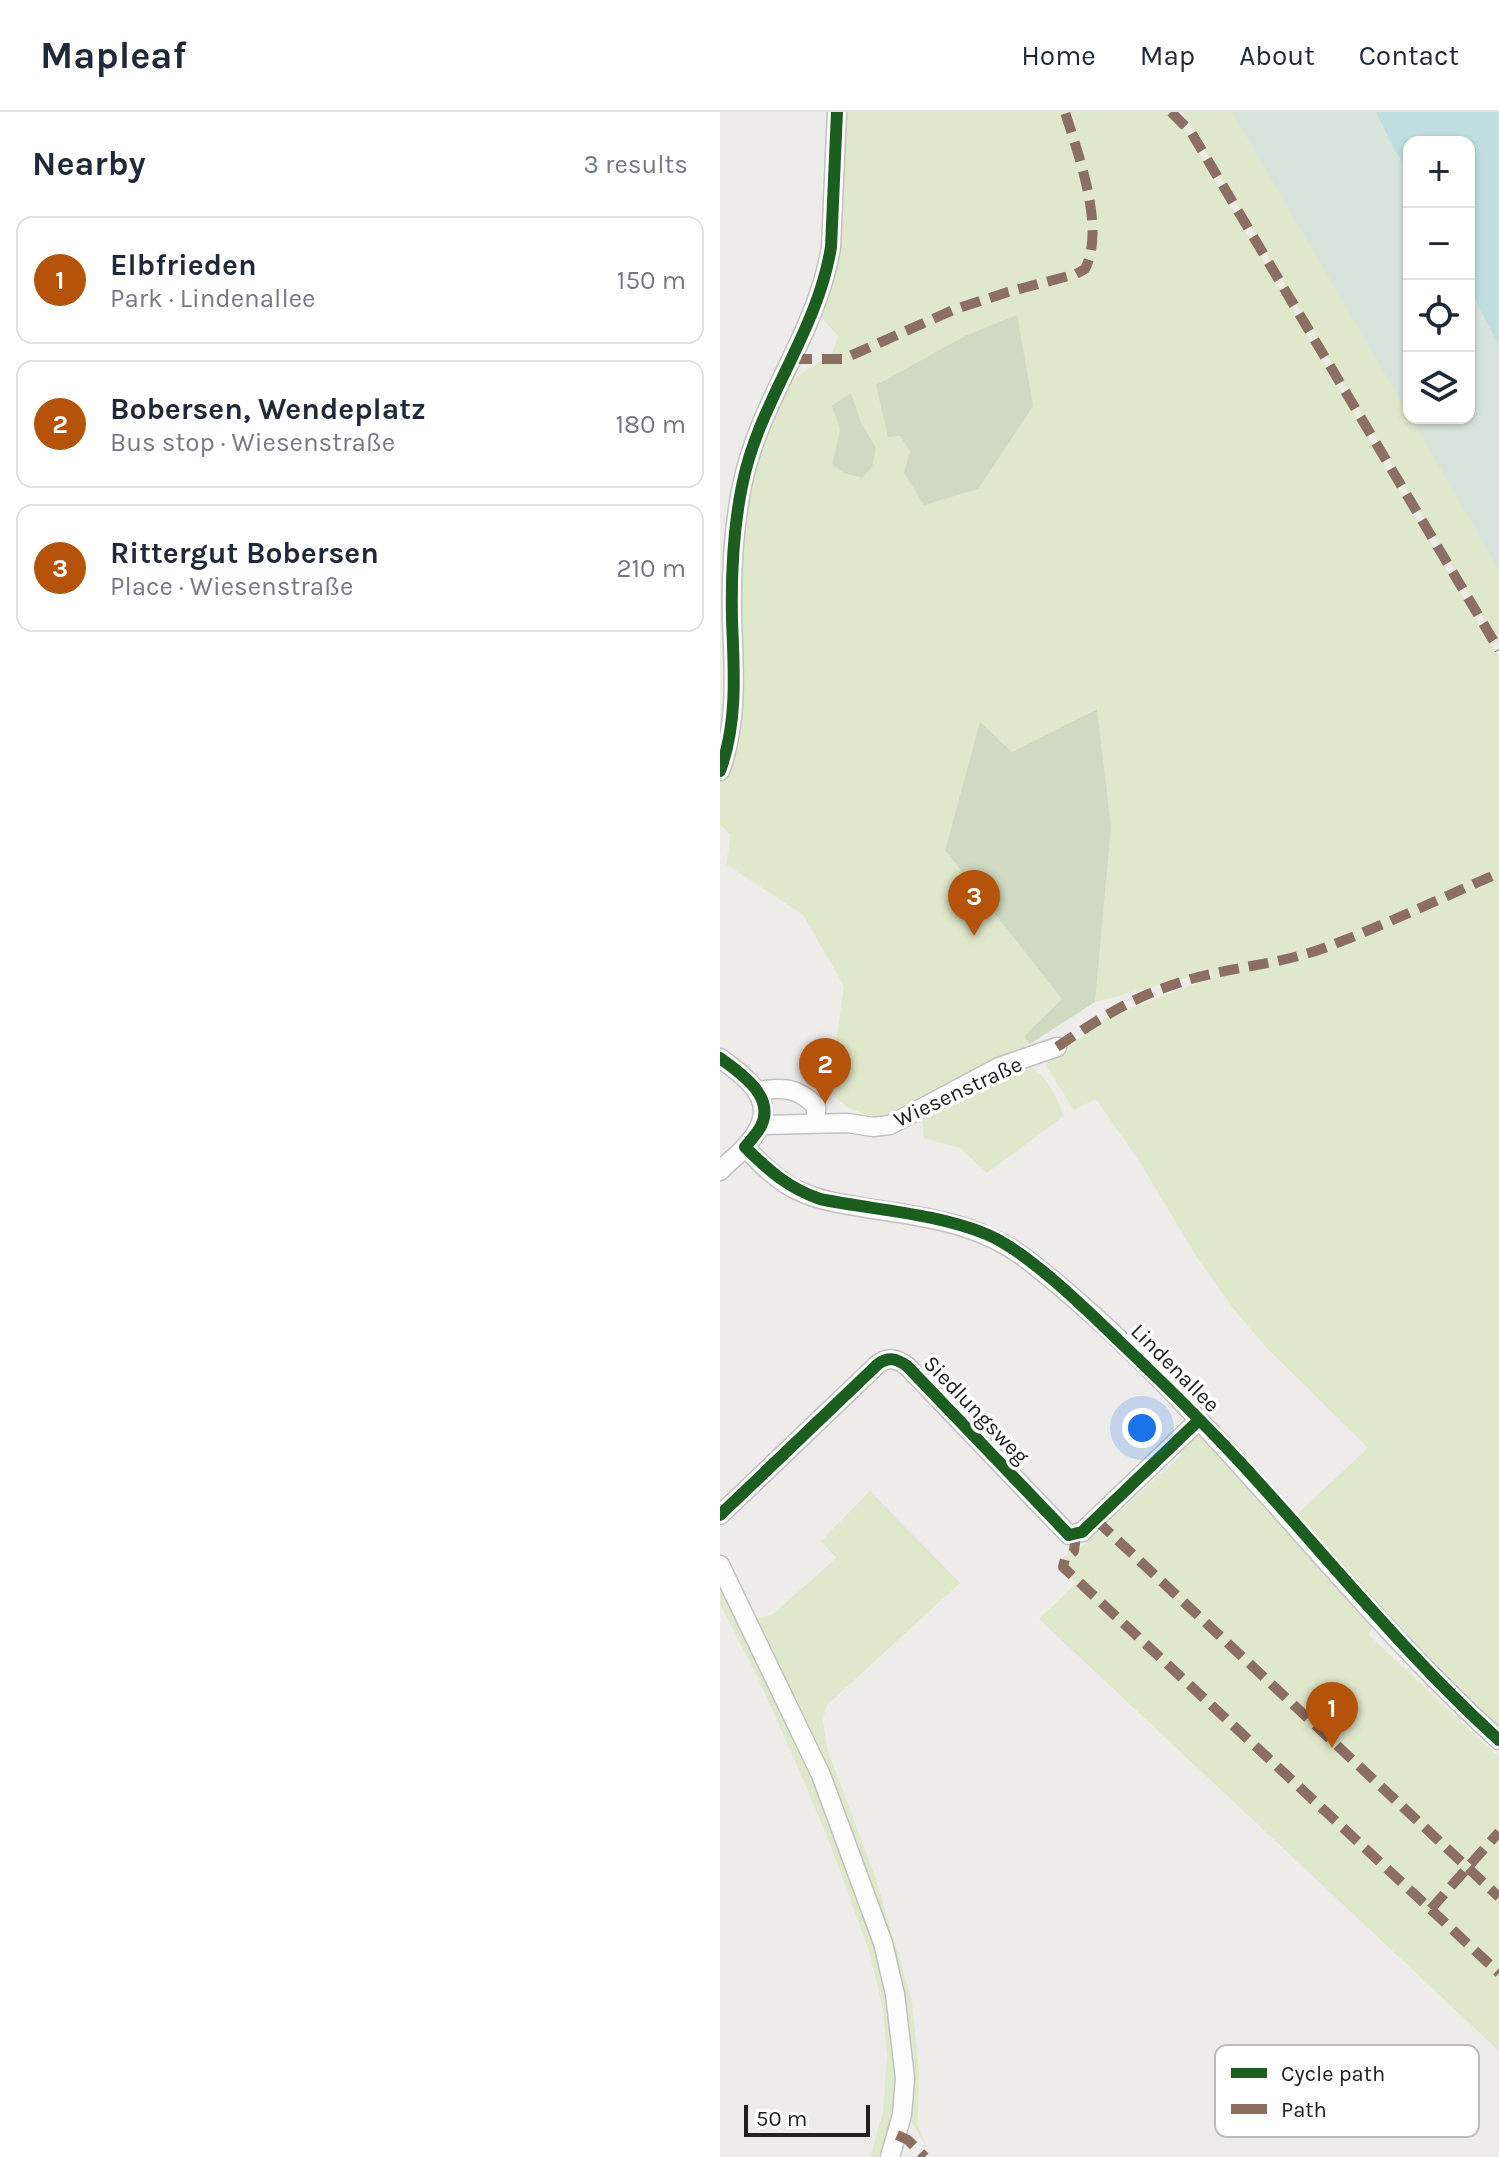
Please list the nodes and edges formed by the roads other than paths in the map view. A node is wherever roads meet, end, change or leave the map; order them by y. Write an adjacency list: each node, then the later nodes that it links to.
1 (837, 112): 2 (street)
2 (720, 771)
3 (1057, 1047): 7 (street, Wiesenstraße)
4 (720, 1058): 5 (street)
5 (757, 1091): 6 (street); 7 (street)
6 (763, 1119): 7 (street, Wiesenstraße); 8 (street)
7 (816, 1123)
8 (745, 1147): 9 (street); 10 (street, Lindenallee)
9 (720, 1171)
10 (1199, 1420): 11 (street, Siedlungsweg); 13 (street, Lindenallee)
11 (720, 1515)
12 (720, 1565): 14 (street)
13 (1499, 1740)
14 (890, 2157)

